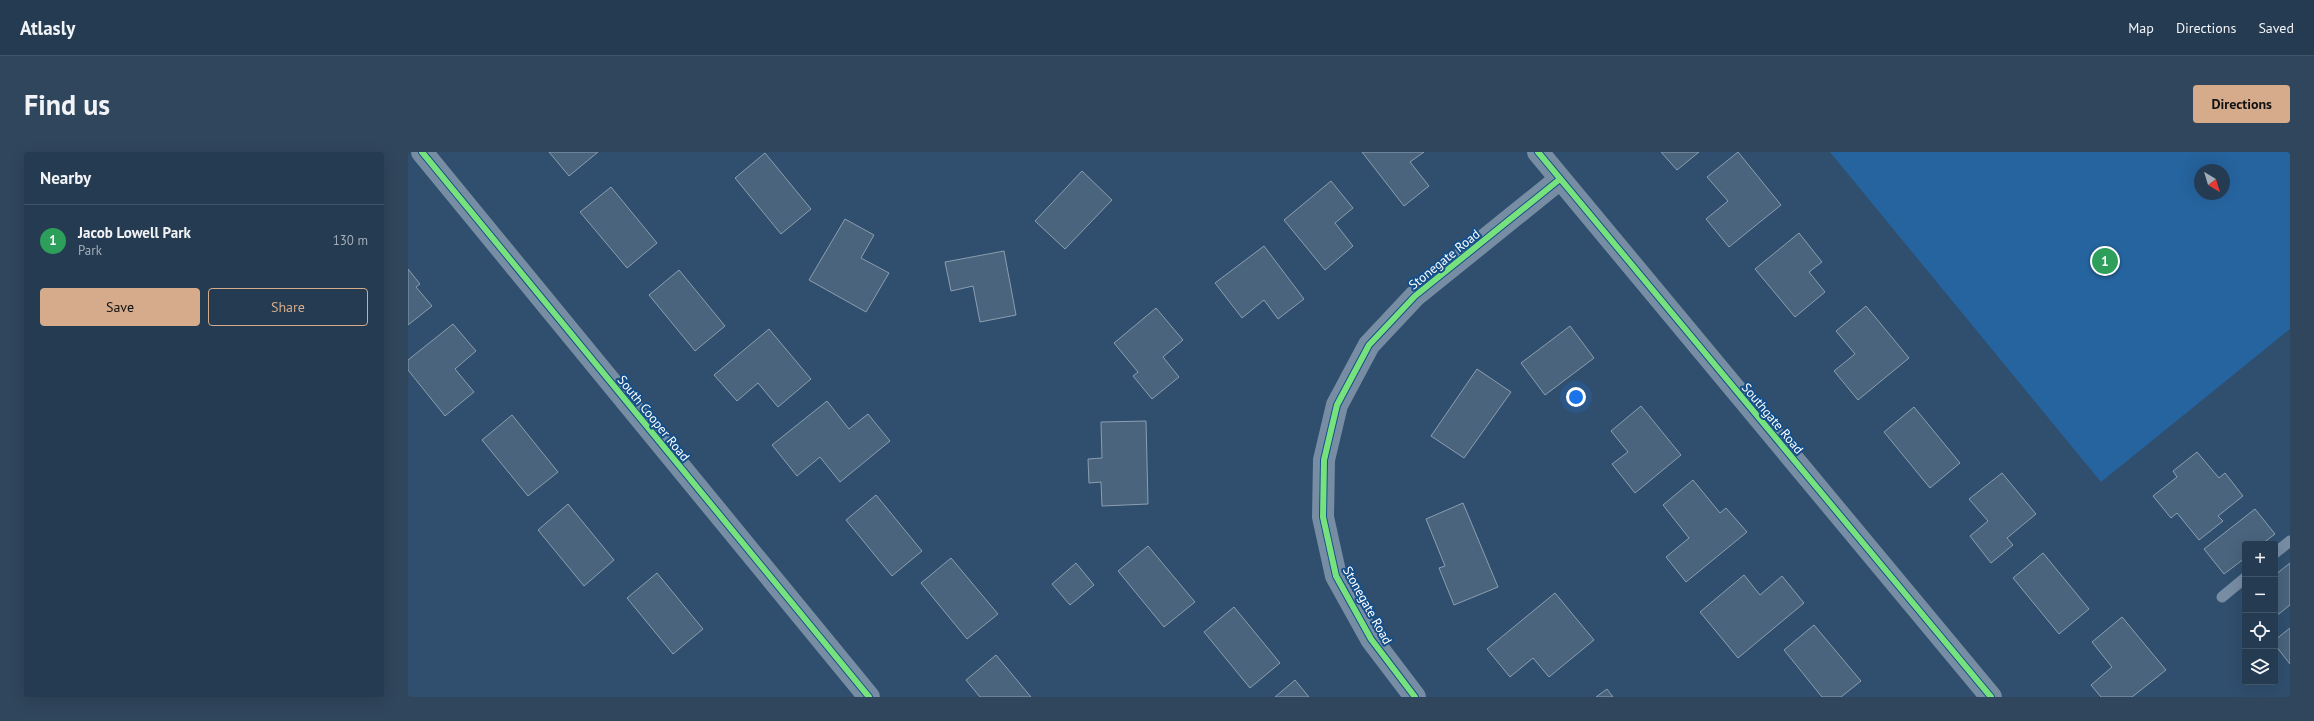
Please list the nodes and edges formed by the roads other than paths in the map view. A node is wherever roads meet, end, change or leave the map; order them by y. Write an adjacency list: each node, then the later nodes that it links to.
1 (422, 152): 8 (street, South Cooper Road)
2 (1538, 152): 3 (street, Southgate Road)
3 (1560, 179): 9 (street, Stonegate Road); 10 (street, Southgate Road)
4 (2290, 541): 5 (lane)
5 (2278, 551)
6 (2242, 580): 7 (lane)
7 (2222, 596)
8 (869, 697)
9 (1415, 697)
10 (1990, 697)

